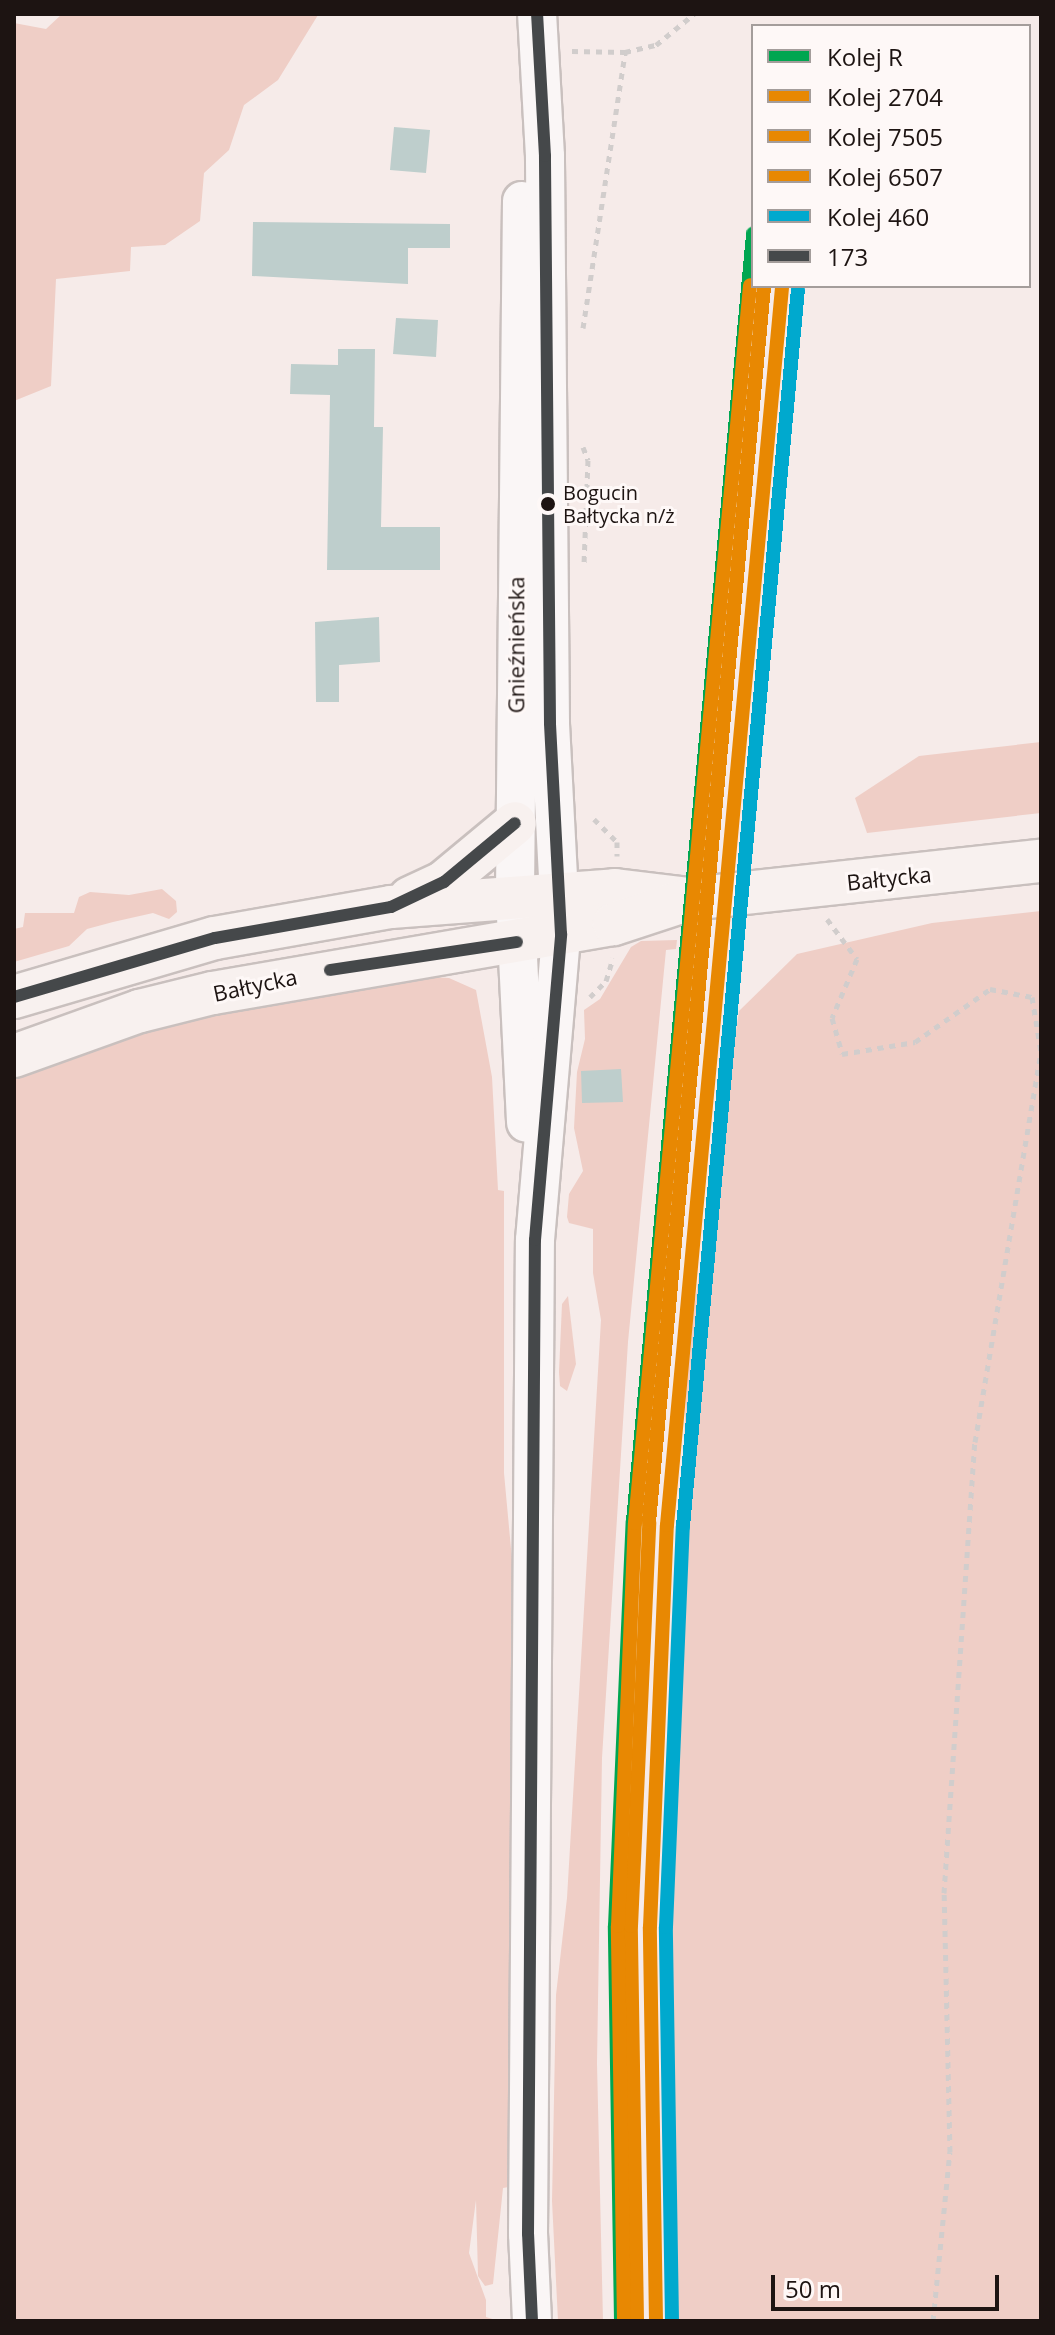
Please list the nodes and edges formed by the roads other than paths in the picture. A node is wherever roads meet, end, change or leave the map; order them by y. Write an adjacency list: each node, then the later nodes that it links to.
1 (538, 32): 2 (main road, Gnieźnieńska); 4 (main road, Gnieźnieńska)
2 (515, 823): 5 (main road, Gnieźnieńska); 7 (main road)
3 (1041, 861): 6 (main road, Bałtycka)
4 (561, 893): 5 (main road, Bałtycka); 6 (main road, Bałtycka); 8 (main road, Gnieźnieńska)
5 (515, 896): 7 (main road, Bałtycka); 9 (main road, Gnieźnieńska)
6 (689, 899): 8 (main road, Bałtycka)
7 (391, 907): 10 (main road, Bałtycka)
8 (561, 934): 9 (main road, Bałtycka); 12 (main road, Gnieźnieńska)
9 (517, 942): 11 (main road, Bałtycka); 12 (main road, Gnieźnieńska)
10 (14, 997)
11 (14, 1056)
12 (535, 1240): 13 (main road, Gnieźnieńska)
13 (532, 2321)

